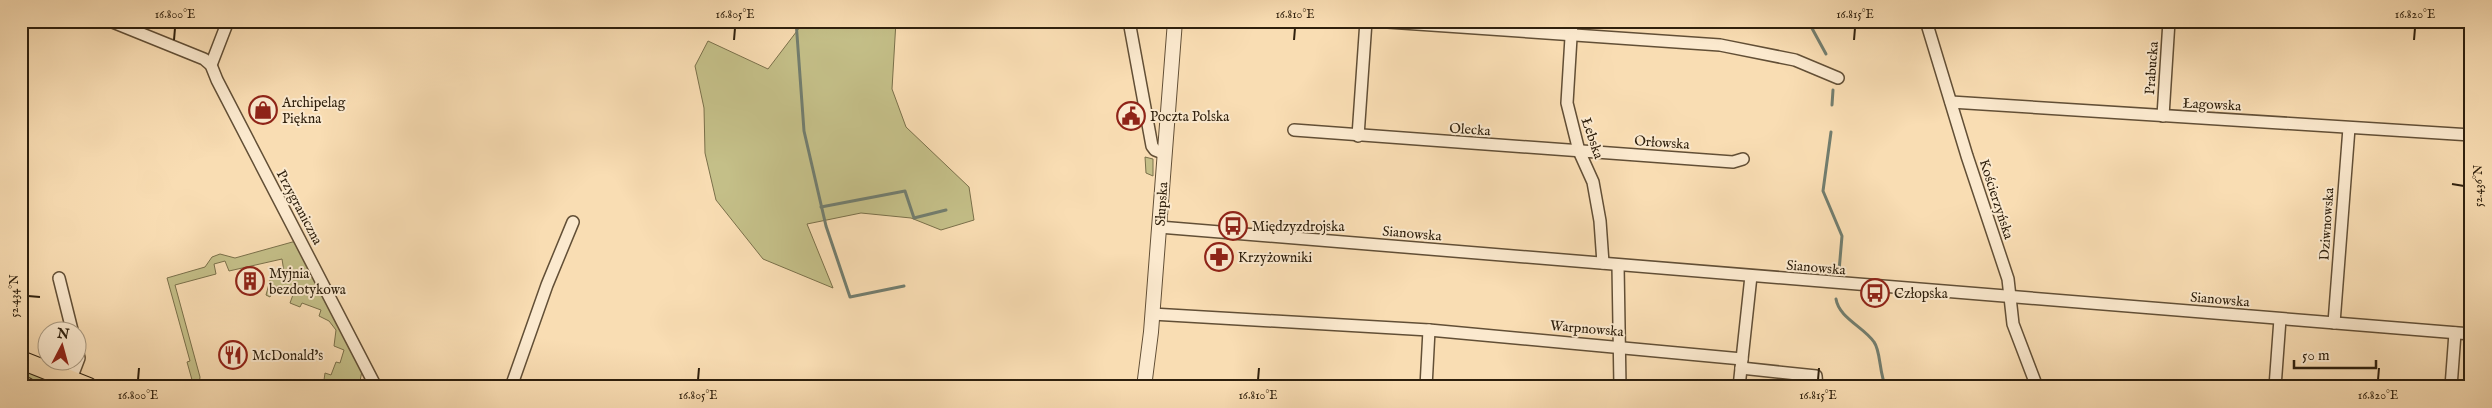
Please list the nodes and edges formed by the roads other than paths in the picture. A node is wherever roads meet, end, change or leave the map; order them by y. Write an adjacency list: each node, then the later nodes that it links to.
1 (110, 21): 10 (street)
2 (228, 21): 12 (street)
3 (1129, 21): 21 (street)
4 (1174, 21): 21 (street, Słupska)
5 (1366, 21): 19 (street)
6 (1373, 21): 11 (street)
7 (1572, 21): 11 (street, Łebska)
8 (1926, 21): 14 (street, Kościerzyńska)
9 (2169, 21): 15 (street, Prabucka)
10 (141, 27): 12 (street)
11 (1571, 35): 13 (street); 20 (street, Łebska)
12 (211, 65): 44 (street, Przygraniczna)
13 (1838, 78)
14 (1951, 102): 15 (street, Łagowska); 29 (street, Kościerzyńska)
15 (2163, 116): 16 (street, Łagowska)
16 (2349, 128): 18 (street, Łagowska); 33 (street, Dziwnowska)
17 (1294, 130): 19 (street, Olecka)
18 (2471, 135)
19 (1358, 136): 20 (street, Olecka)
20 (1579, 151): 22 (street, Orłowska); 25 (street, Łebska)
21 (1165, 154): 24 (street, Słupska)
22 (1743, 159)
23 (573, 222): 45 (street)
24 (1159, 227): 25 (street, Sianowska); 30 (street, Słupska)
25 (1603, 264): 26 (street, Sianowska)
26 (1618, 265): 27 (street, Sianowska); 37 (street)
27 (1751, 276): 29 (street, Sianowska); 39 (street)
28 (59, 278): 32 (street)
29 (2011, 298): 31 (street, Sianowska); 50 (street, Kościerzyńska)
30 (1152, 314): 34 (street, Warpnowska); 46 (street, Słupska)
31 (2280, 319): 33 (street, Sianowska); 51 (street)
32 (70, 320)
33 (2334, 323): 35 (street, Sianowska)
34 (1429, 330): 37 (street, Warpnowska); 47 (street)
35 (2455, 333): 36 (street, Sianowska); 52 (street)
36 (2471, 334)
37 (1619, 346): 39 (street, Warpnowska); 48 (street)
38 (21, 360): 41 (main road)
39 (1742, 364): 42 (street, Warpnowska); 49 (street)
40 (75, 370): 41 (street)
41 (71, 380): 43 (main road)
42 (1817, 381)
43 (89, 387)
44 (376, 387)
45 (511, 387)
46 (1144, 387)
47 (1426, 387)
48 (1620, 387)
49 (1739, 387)
50 (2037, 387)
51 (2275, 387)
52 (2451, 387)

